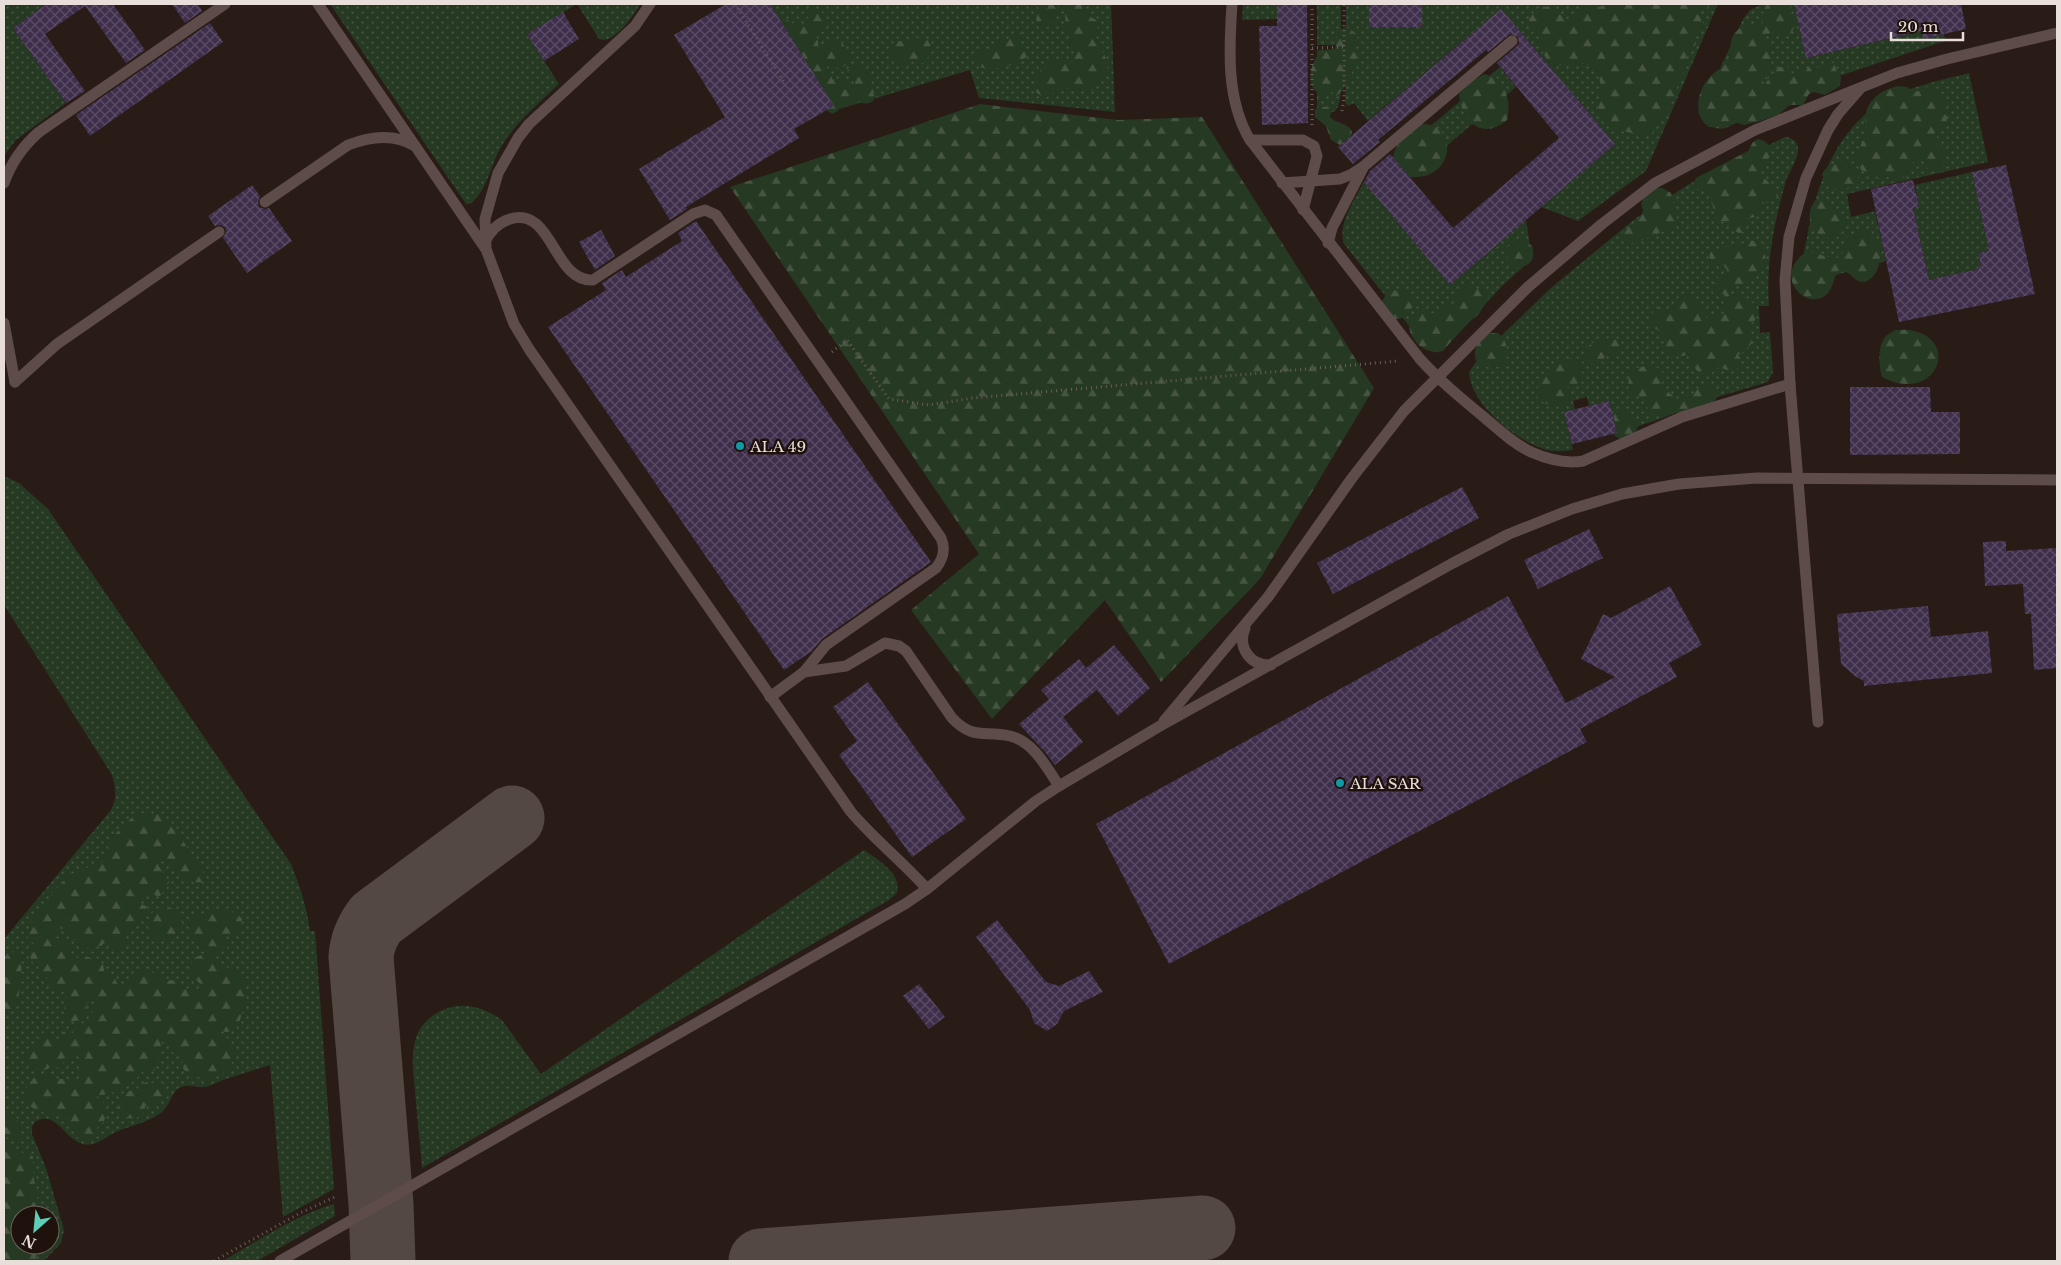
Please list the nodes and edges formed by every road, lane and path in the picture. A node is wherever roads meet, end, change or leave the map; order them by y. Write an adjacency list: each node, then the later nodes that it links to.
1 (225, 4): 20 (lane)
2 (318, 4): 17 (lane)
3 (650, 4): 26 (lane)
4 (735, 4): 12 (path)
5 (1232, 4): 16 (lane)
6 (1312, 4): 11 (path)
7 (1344, 4): 10 (path)
8 (2057, 33): 13 (lane)
9 (1512, 41): 18 (lane)
10 (1344, 47): 11 (path); 14 (path)
11 (1312, 48): 15 (path)
12 (784, 82)
13 (1864, 85): 30 (lane); 31 (lane)
14 (1342, 111)
15 (1312, 133)
16 (1250, 140): 19 (lane); 21 (lane)
17 (417, 147): 22 (lane); 26 (lane)
18 (1364, 166): 19 (lane); 25 (lane)
19 (1310, 181): 21 (lane); 23 (lane)
20 (4, 183)
21 (1282, 183): 23 (lane)
22 (264, 202)
23 (1303, 210): 25 (lane)
24 (219, 232): 27 (lane)
25 (1328, 243): 28 (lane)
26 (486, 246): 29 (lane); 37 (lane)
27 (4, 324)
28 (1420, 359): 29 (path); 30 (lane)
29 (819, 362): 36 (lane)
30 (1436, 377): 31 (lane); 34 (lane)
31 (1790, 384): 32 (lane)
32 (1799, 478): 33 (lane); 35 (lane); 38 (lane)
33 (2057, 480)
34 (1247, 623): 35 (lane); 39 (lane)
35 (1271, 665): 39 (lane)
36 (804, 672): 37 (lane); 40 (lane)
37 (770, 697): 41 (lane)
38 (1818, 722)
39 (1160, 726): 40 (lane)
40 (1059, 786): 41 (lane)
41 (927, 889): 44 (lane)
42 (335, 1197): 43 (path)
43 (214, 1261)
44 (280, 1261)

